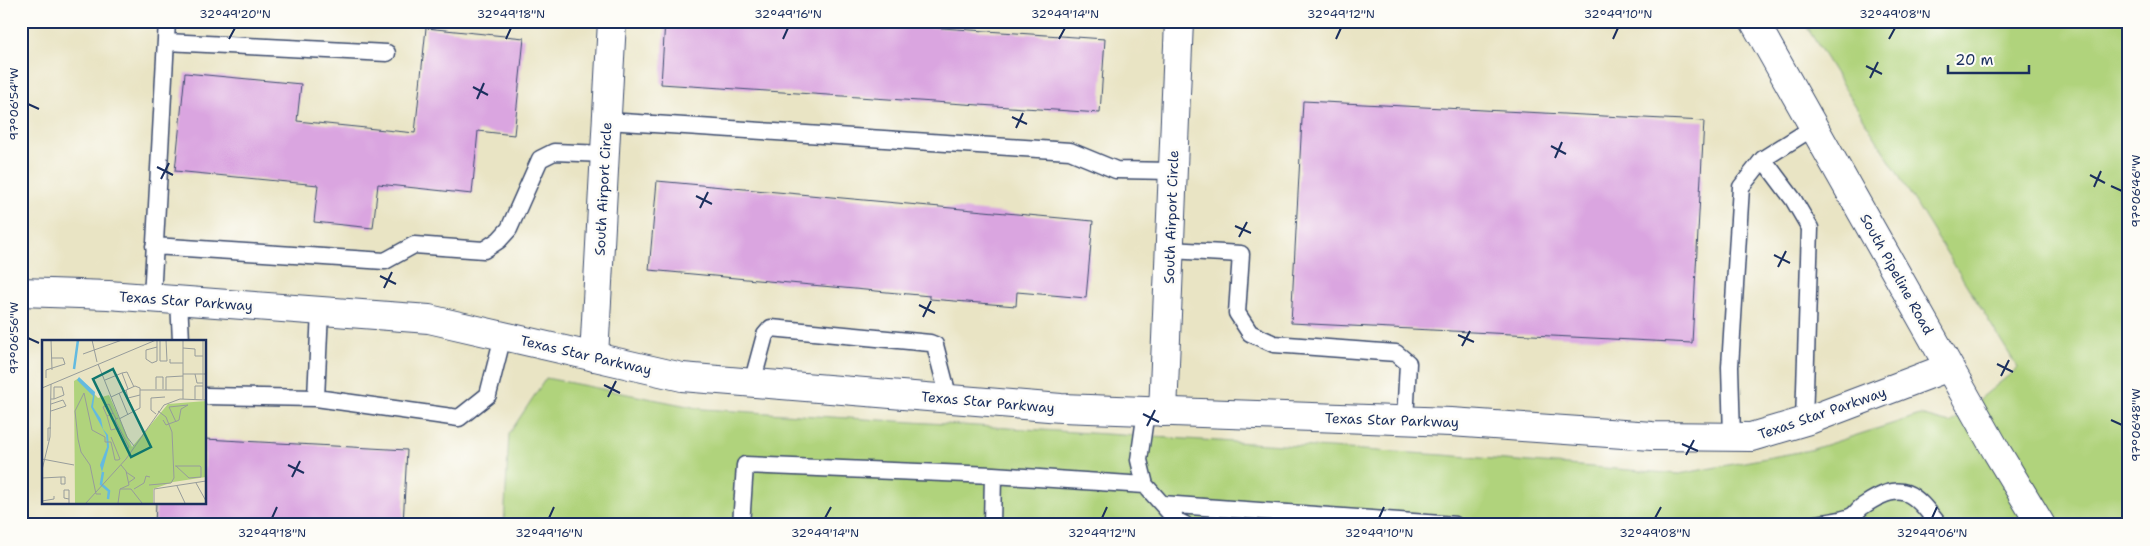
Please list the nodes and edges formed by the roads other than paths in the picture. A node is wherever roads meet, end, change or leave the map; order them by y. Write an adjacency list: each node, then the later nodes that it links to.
1 (167, 21): 5 (lane)
2 (612, 21): 7 (street, South Airport Circle)
3 (1179, 21): 11 (street, South Airport Circle)
4 (1754, 21): 8 (street, South Pipeline Road)
5 (166, 42): 6 (lane); 12 (lane)
6 (387, 53)
7 (607, 121): 9 (street, South Airport Circle); 11 (lane)
8 (1814, 127): 10 (lane); 21 (street, South Pipeline Road)
9 (605, 154): 12 (lane); 20 (street, South Airport Circle)
10 (1763, 159): 28 (lane); 29 (lane)
11 (1173, 171): 13 (street, South Airport Circle)
12 (154, 246): 15 (lane)
13 (1170, 250): 26 (street, South Airport Circle); 27 (lane)
14 (21, 292): 15 (street, Texas Star Parkway)
15 (152, 298): 16 (street, Texas Star Parkway)
16 (180, 300): 17 (street, Texas Star Parkway); 19 (lane)
17 (320, 311): 18 (street, Texas Star Parkway); 24 (lane)
18 (503, 336): 20 (street, Texas Star Parkway); 24 (lane)
19 (181, 340)
20 (594, 357): 22 (street, Texas Star Parkway)
21 (1949, 367): 28 (street, Texas Star Parkway); 41 (street, South Pipeline Road)
22 (752, 383): 25 (street, Texas Star Parkway); 25 (lane)
23 (206, 396): 24 (lane)
24 (316, 398)
25 (949, 399): 26 (street, Texas Star Parkway)
26 (1155, 412): 27 (street, Texas Star Parkway); 31 (lane)
27 (1404, 421): 29 (street, Texas Star Parkway)
28 (1804, 422): 29 (street, Texas Star Parkway)
29 (1732, 437)
30 (993, 475): 31 (lane); 35 (lane); 36 (lane)
31 (1144, 485): 32 (lane)
32 (1162, 504): 34 (lane); 37 (lane)
33 (1855, 520): 39 (lane); 40 (lane)
34 (1371, 521): 38 (lane)
35 (742, 525)
36 (992, 525)
37 (1185, 525)
38 (1455, 525)
39 (1810, 525)
40 (1939, 525)
41 (2041, 525)

